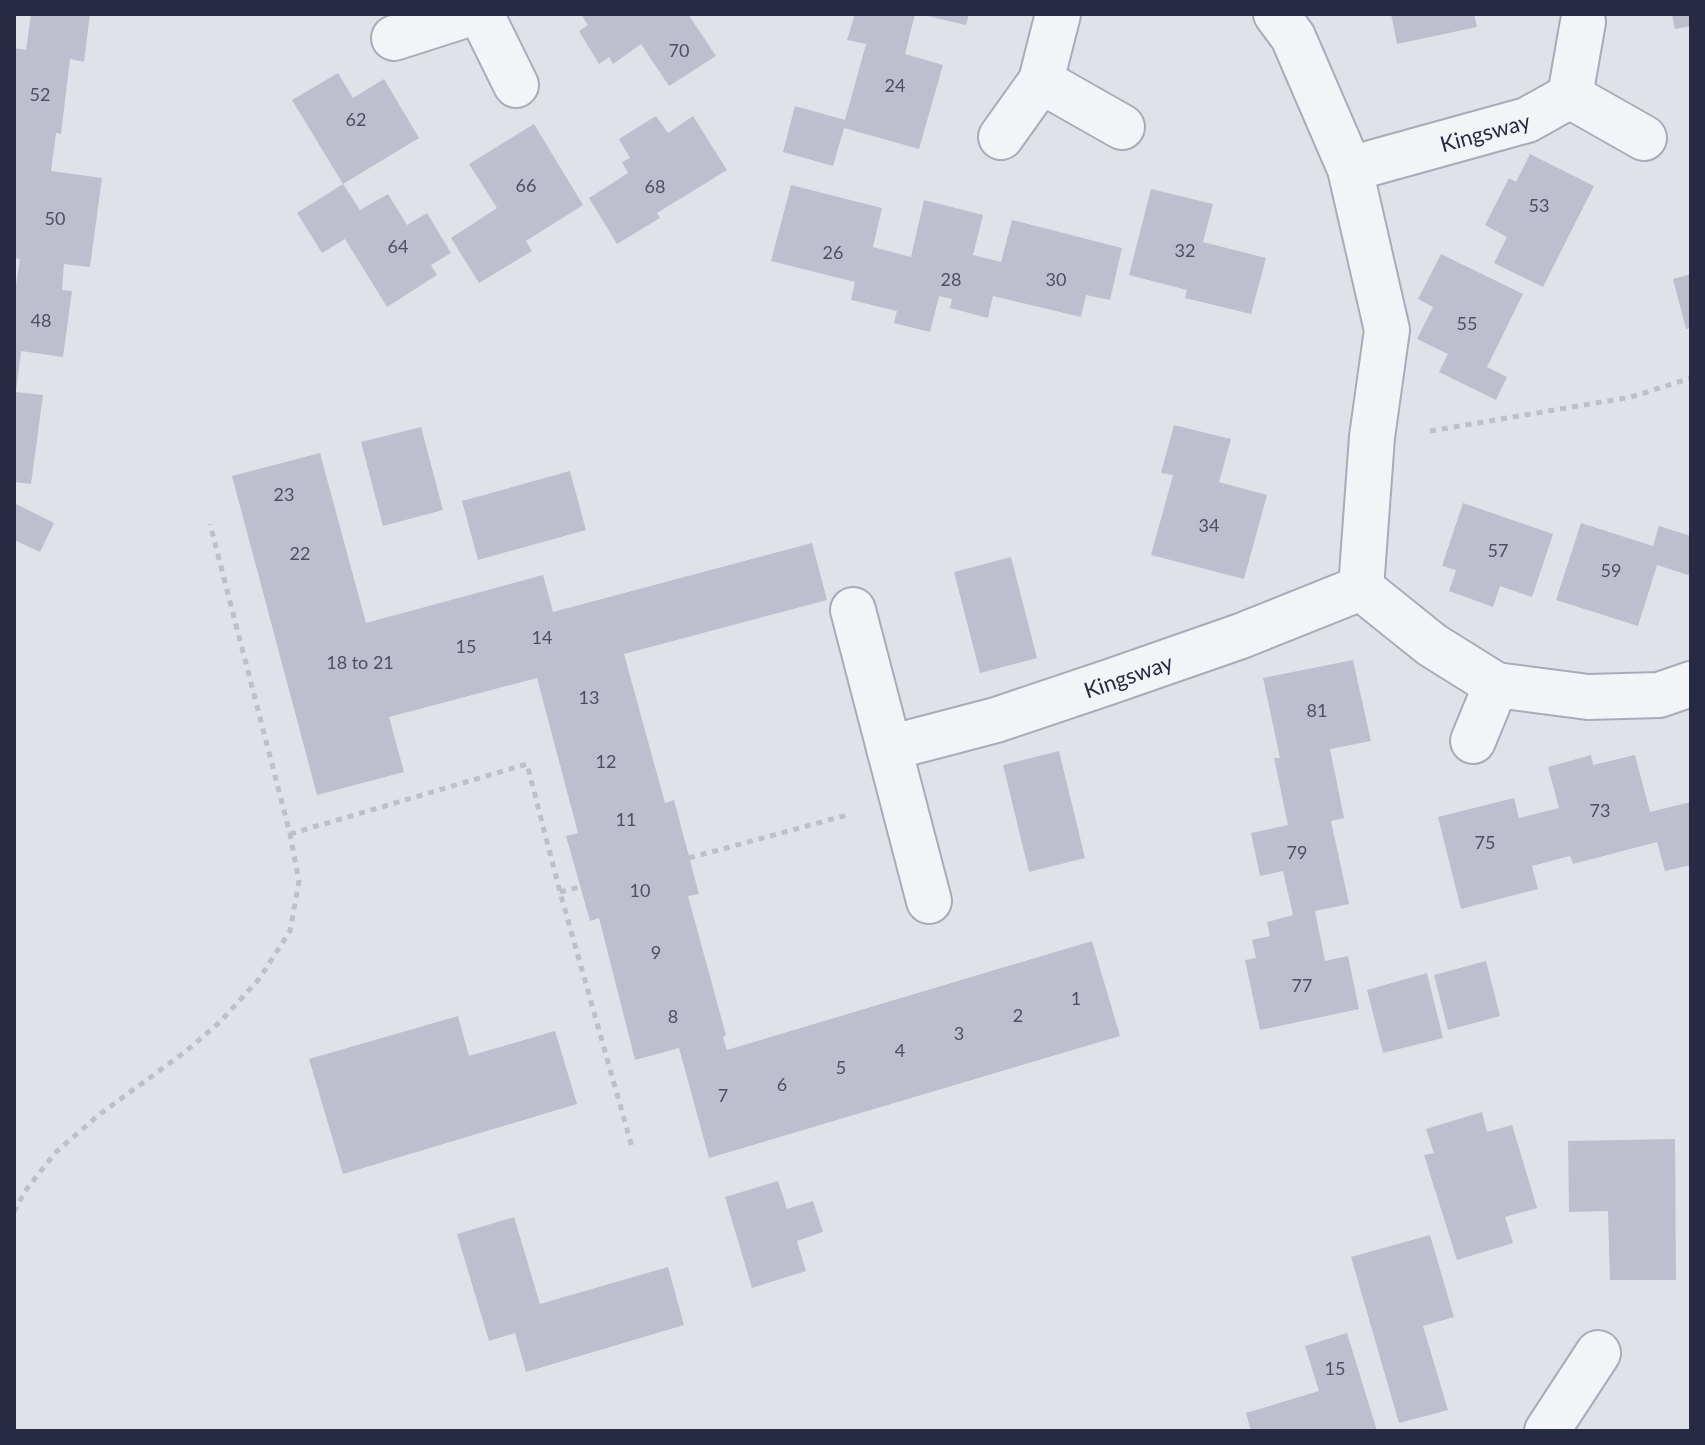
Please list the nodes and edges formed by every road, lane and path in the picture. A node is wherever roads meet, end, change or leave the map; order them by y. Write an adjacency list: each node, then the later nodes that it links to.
1 (469, 14): 6 (street)
2 (481, 14): 8 (street)
3 (1058, 14): 7 (street)
4 (1276, 14): 13 (street)
5 (1583, 22): 9 (street)
6 (394, 38)
7 (1041, 81): 10 (street); 11 (street)
8 (516, 85)
9 (1570, 96): 12 (street); 13 (street, Kingsway)
10 (1122, 127)
11 (1001, 137)
12 (1644, 138)
13 (1350, 169): 15 (street)
14 (1691, 378): 15 (path)
15 (1372, 437): 17 (street)
16 (210, 524): 24 (path)
17 (1361, 588): 20 (street); 22 (street, Kingsway)
18 (853, 610): 22 (street)
19 (1691, 684): 20 (street)
20 (1496, 685): 21 (street)
21 (1473, 741)
22 (889, 748): 23 (street)
23 (902, 801): 25 (path); 28 (street)
24 (290, 834): 27 (path); 30 (path)
25 (689, 858)
26 (580, 887): 27 (path)
27 (560, 892): 29 (path)
28 (929, 901)
29 (632, 1147)
30 (14, 1212)
31 (1598, 1353): 32 (street)
32 (1547, 1431)

